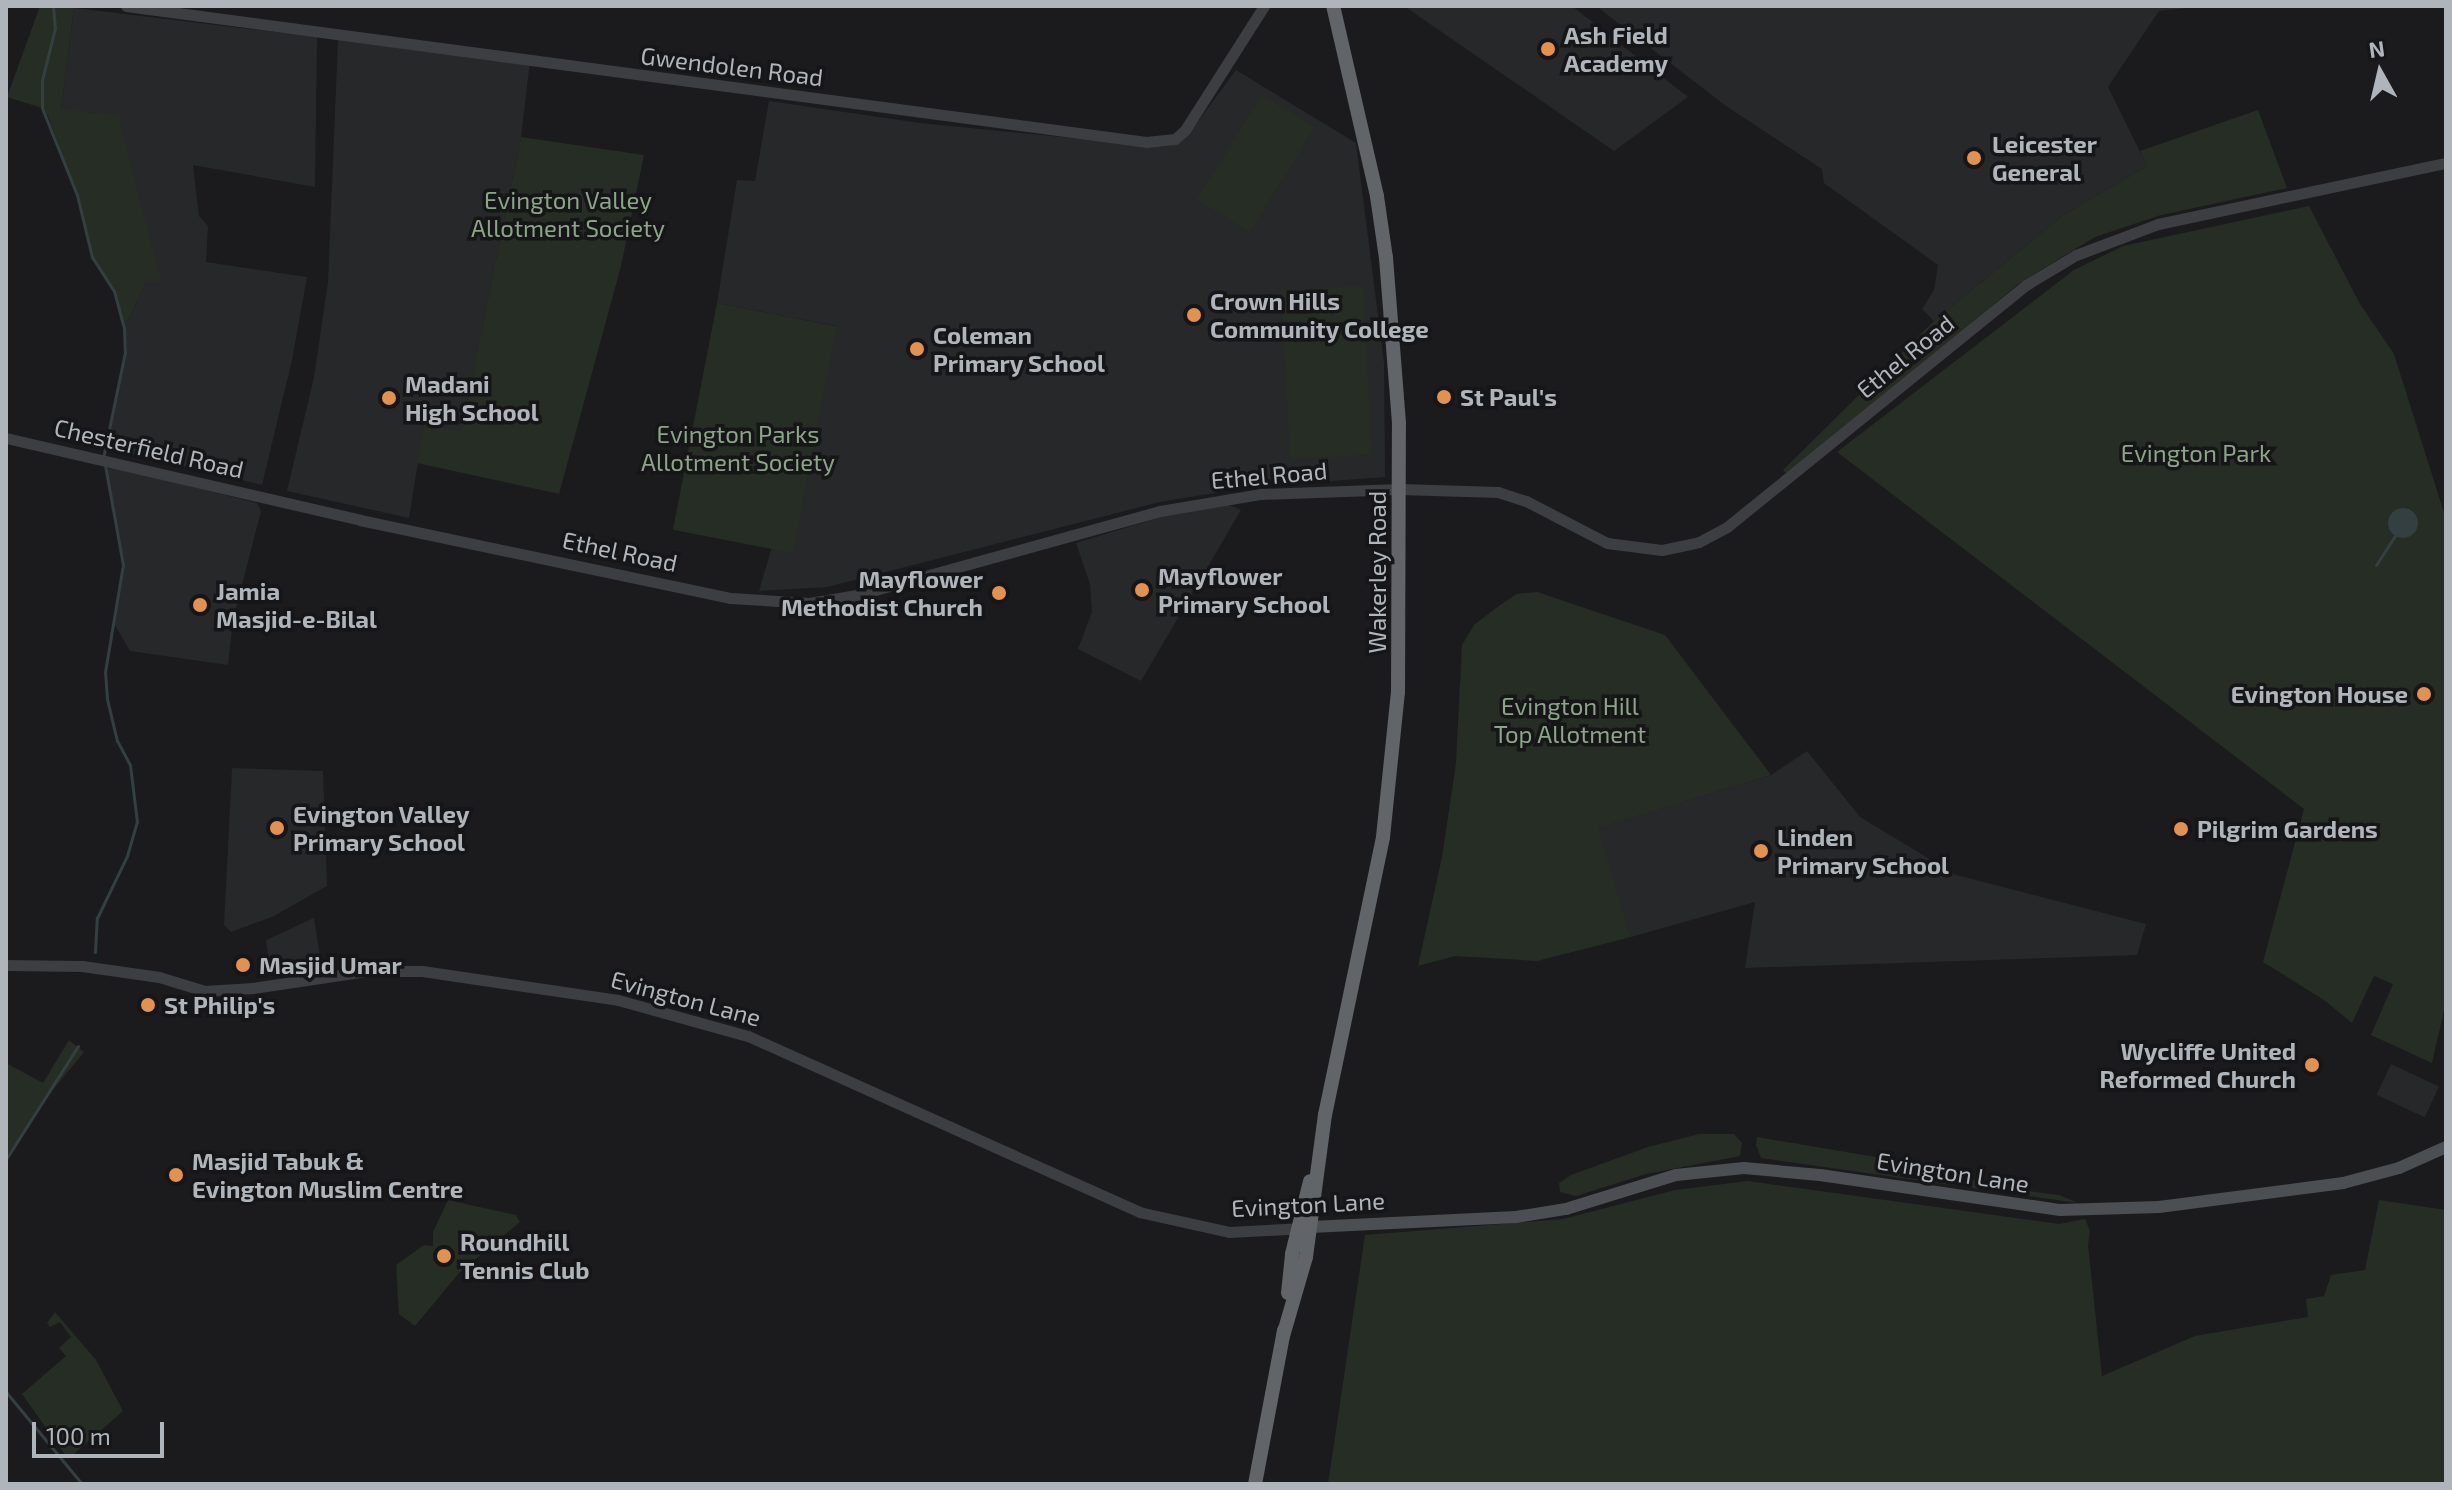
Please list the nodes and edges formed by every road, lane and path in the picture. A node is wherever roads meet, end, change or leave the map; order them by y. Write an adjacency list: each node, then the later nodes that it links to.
1 (126, 6): 2 (street, Gwendolen Road)
2 (1264, 6)
3 (1333, 6): 6 (highway, Wakerley Road)
4 (2446, 163): 6 (street, Ethel Road)
5 (6, 438): 7 (street, Chesterfield Road)
6 (1400, 489): 7 (street, Ethel Road); 10 (highway, Wakerley Road)
7 (283, 501)
8 (6, 965): 10 (street, Evington Lane)
9 (2446, 1147): 10 (main road, Evington Lane)
10 (1305, 1228): 11 (highway, Wakerley Road)
11 (1255, 1484)

